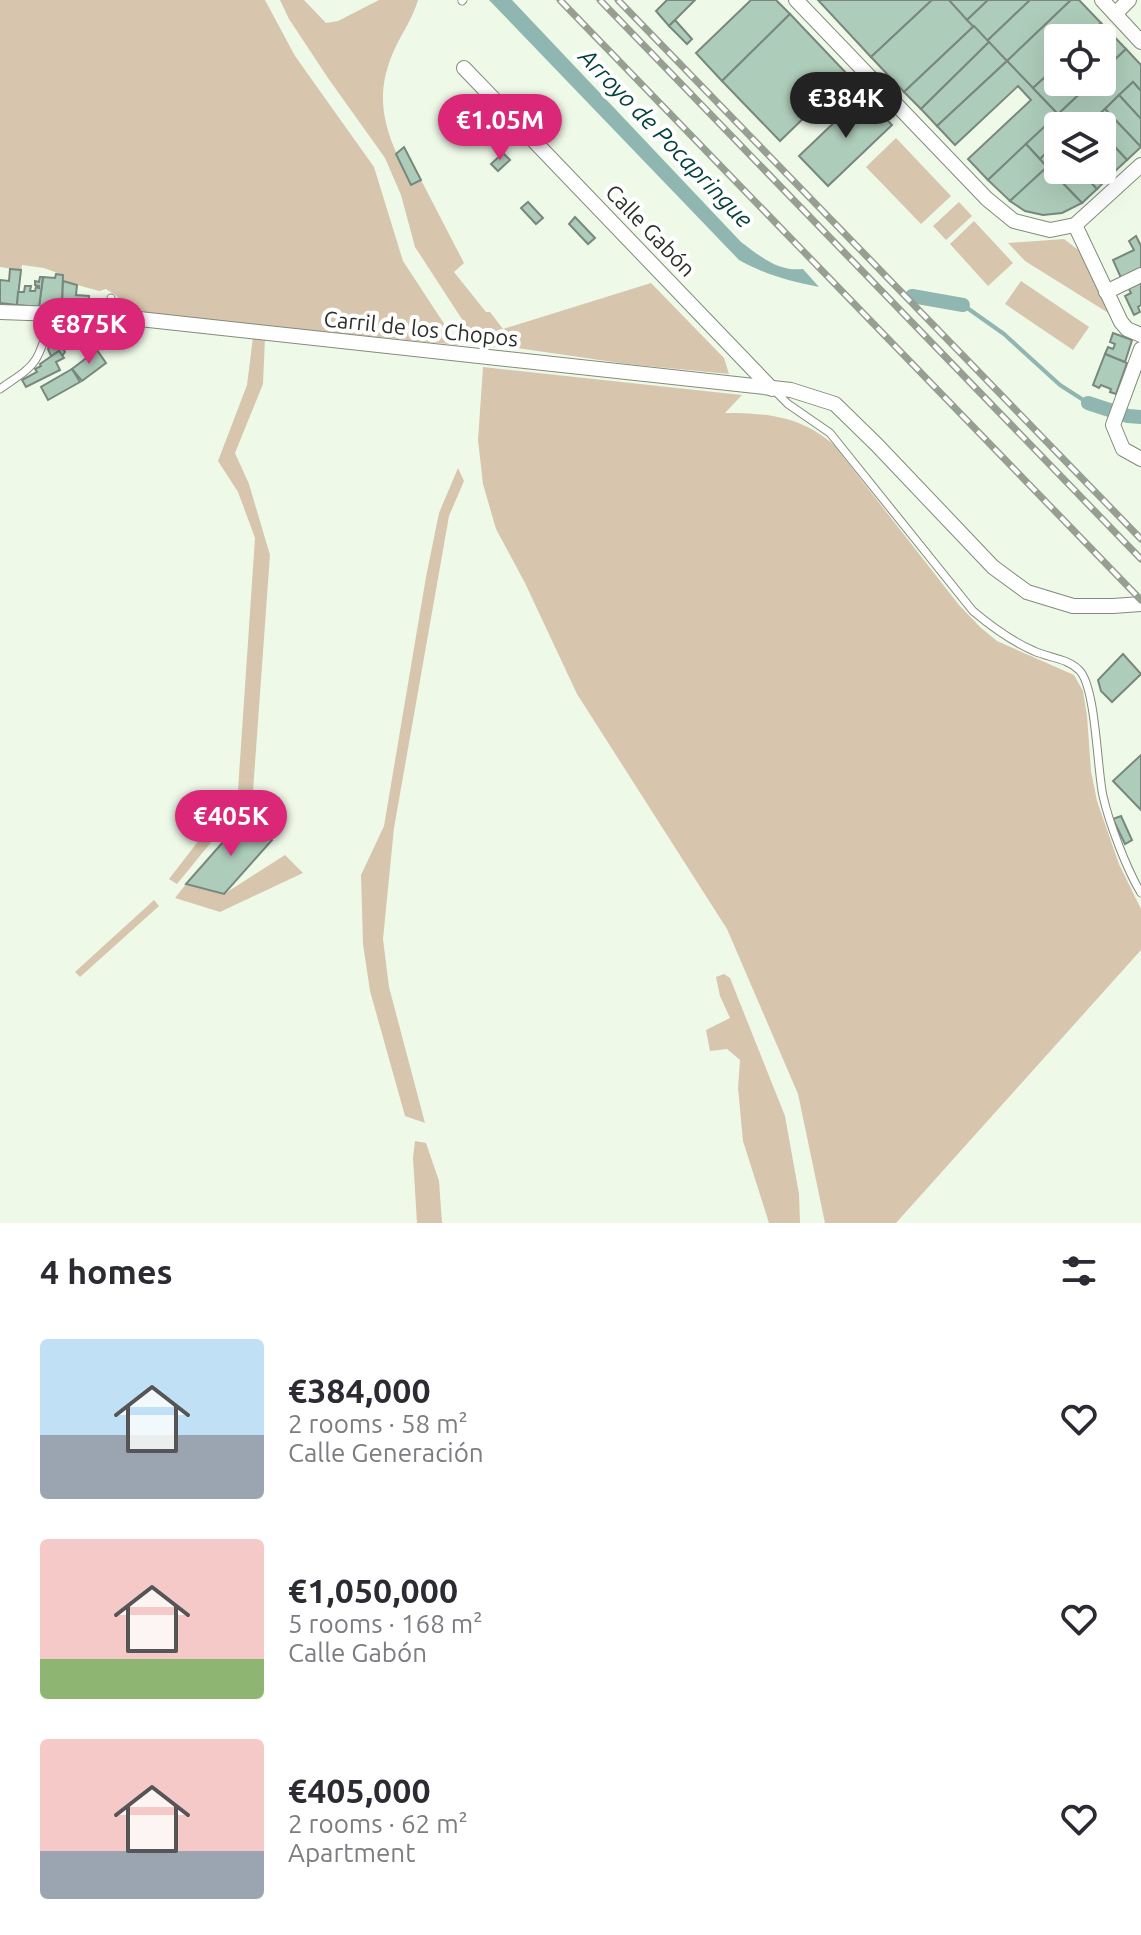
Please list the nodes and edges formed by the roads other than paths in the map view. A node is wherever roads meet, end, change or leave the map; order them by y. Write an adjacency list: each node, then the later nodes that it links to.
1 (796, 0): 8 (street)
2 (1102, 0): 4 (street)
3 (1129, 0): 4 (street)
4 (1115, 14): 5 (street)
5 (1141, 42)
6 (464, 68): 18 (street, Calle Gabón)
7 (1141, 165): 8 (street)
8 (1075, 225): 10 (street)
9 (1141, 275): 10 (street)
10 (1106, 292): 15 (street)
11 (111, 298): 14 (lane)
12 (0, 312): 13 (street, Carril de los Chopos)
13 (51, 315): 14 (street, Carril de los Chopos); 17 (lane)
14 (112, 316): 18 (street, Carril de los Chopos)
15 (1141, 335)
16 (1141, 349): 19 (street)
17 (0, 389)
18 (772, 389): 20 (street, Carril de los Chopos); 21 (lane)
19 (1141, 459)
20 (1141, 604)
21 (1141, 893)

